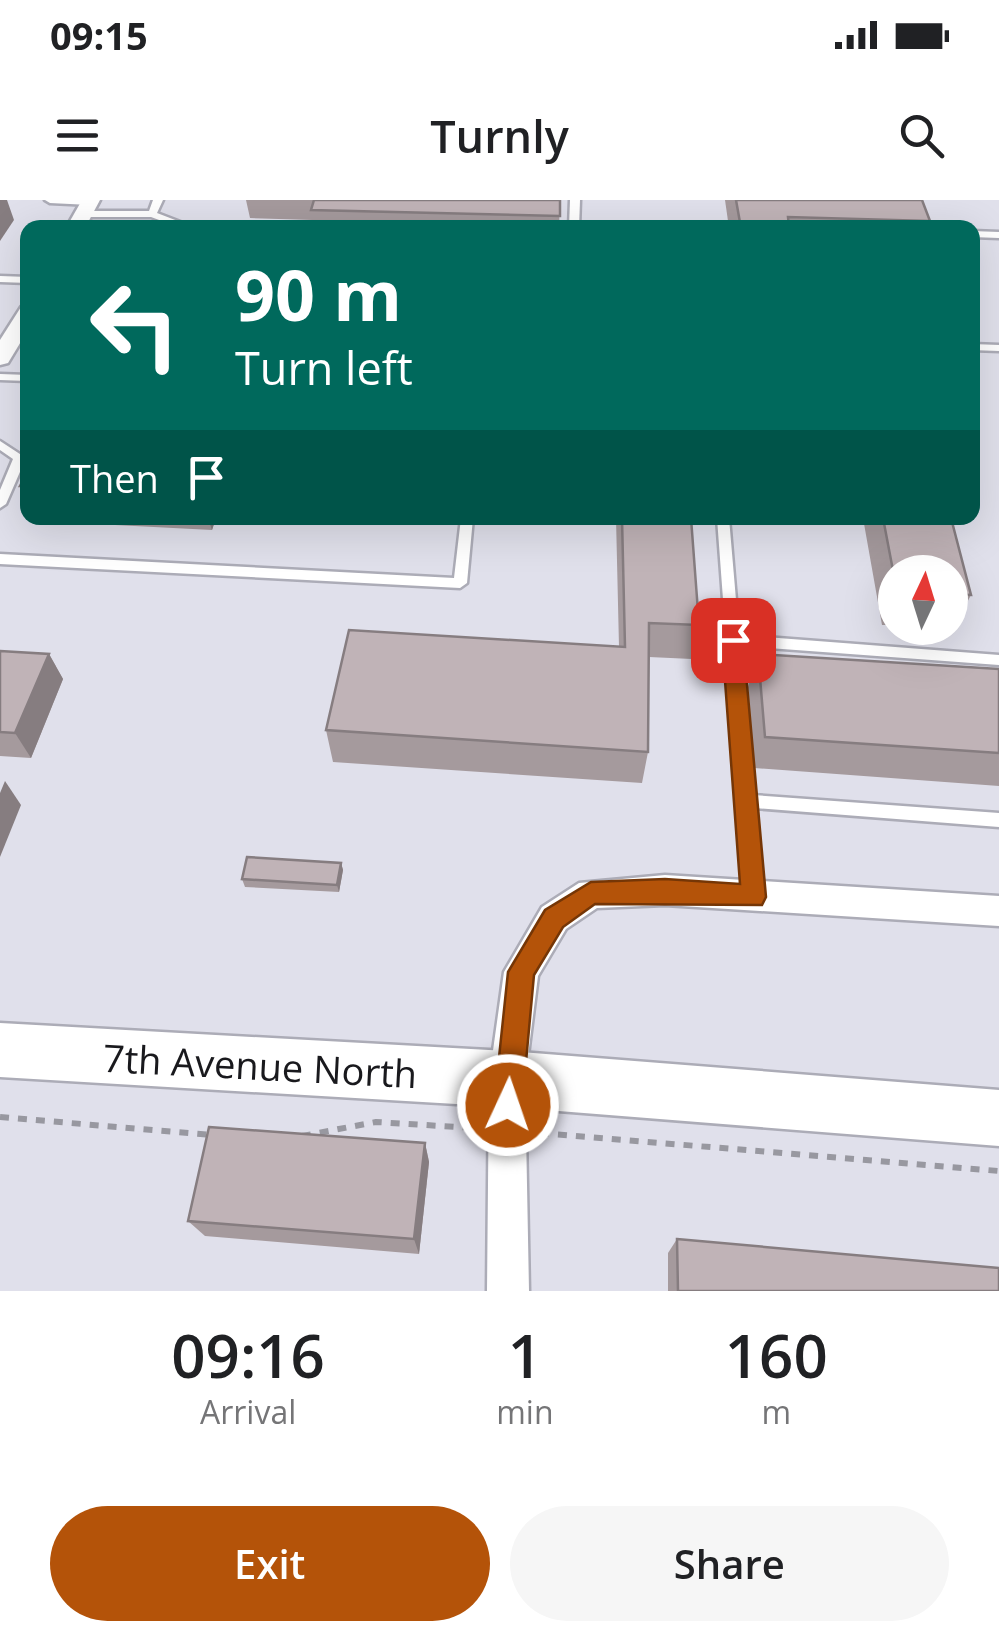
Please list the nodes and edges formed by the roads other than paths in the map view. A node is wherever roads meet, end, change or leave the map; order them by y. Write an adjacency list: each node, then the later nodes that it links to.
1 (50, 200): 3 (lane)
2 (158, 200): 4 (lane)
3 (85, 211): 4 (lane)
4 (152, 214): 5 (lane)
5 (169, 220)
6 (20, 324): 7 (street)
7 (0, 358)
8 (4, 446): 9 (lane)
9 (0, 504)
10 (466, 525): 12 (lane)
11 (724, 525): 13 (lane)
12 (0, 559)
13 (733, 640): 14 (lane); 15 (lane)
14 (999, 660)
15 (746, 802): 16 (lane); 17 (lane)
16 (999, 820)
17 (753, 897): 18 (street); 20 (street)
18 (999, 912)
19 (0, 1050): 20 (street, 7th Avenue North)
20 (507, 1080): 21 (street, 7th Avenue North); 22 (street)
21 (999, 1118)
22 (508, 1291)

